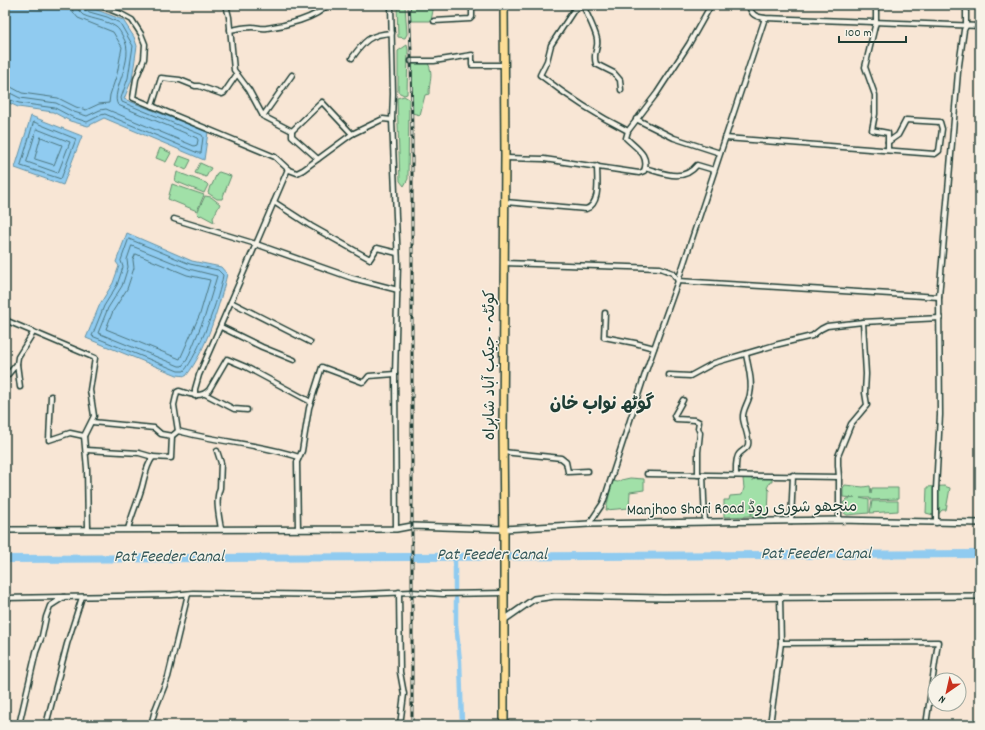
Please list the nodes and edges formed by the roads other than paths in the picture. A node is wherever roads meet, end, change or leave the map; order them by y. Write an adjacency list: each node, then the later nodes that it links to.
1 (99, 5): 25 (street)
2 (226, 5): 17 (street)
3 (327, 5): 17 (street)
4 (391, 5): 18 (street)
5 (472, 5): 13 (street)
6 (504, 5): 21 (highway, کوئٹہ - جیکب آباد شاہراہ)
7 (583, 5): 24 (street); 30 (street)
8 (711, 5): 27 (street)
9 (749, 5): 12 (street)
10 (876, 5): 14 (street)
11 (966, 5): 15 (street)
12 (765, 18): 14 (street); 32 (street)
13 (434, 21)
14 (876, 22): 15 (street); 33 (street)
15 (966, 26): 16 (street); 50 (street)
16 (980, 26)
17 (230, 30): 22 (street)
18 (392, 34): 19 (street); 28 (street)
19 (352, 58)
20 (411, 61): 21 (street)
21 (505, 65): 36 (highway, کوئٹہ - جیکب آباد شاہراہ)
22 (237, 74): 25 (street); 26 (street)
23 (292, 75): 26 (street)
24 (621, 90)
25 (152, 106): 40 (street)
26 (263, 116): 29 (street)
27 (636, 119): 30 (street); 35 (street)
28 (392, 120): 31 (street); 46 (street)
29 (292, 131): 31 (street); 37 (street)
30 (628, 131): 39 (street)
31 (352, 134): 37 (street)
32 (725, 138): 34 (street); 35 (street)
33 (888, 142): 34 (street); 34 (street)
34 (888, 150)
35 (720, 152): 41 (street)
36 (505, 158): 38 (street); 43 (highway, کوئٹہ - جیکب آباد شاہراہ)
37 (318, 159): 40 (street)
38 (597, 166): 39 (street); 43 (street)
39 (645, 168): 41 (street)
40 (288, 169): 42 (street)
41 (714, 170): 48 (street)
42 (274, 202): 45 (street); 46 (street)
43 (505, 202): 47 (highway, کوئٹہ - جیکب آباد شاہراہ)
44 (174, 219): 45 (street)
45 (256, 244): 49 (street); 51 (street)
46 (397, 253): 49 (street)
47 (504, 263): 48 (street); 79 (highway, کوئٹہ - جیکب آباد شاہراہ)
48 (678, 281): 50 (street); 59 (street)
49 (398, 290): 63 (street)
50 (939, 297): 53 (street)
51 (232, 302): 56 (street); 58 (street)
52 (604, 313): 59 (street)
53 (940, 318): 55 (street); 91 (street)
54 (5, 320): 57 (street)
55 (863, 322): 60 (street); 87 (street)
56 (221, 327): 61 (street); 69 (street)
57 (33, 333): 62 (street); 73 (street)
58 (310, 342)
59 (654, 348): 93 (street)
60 (746, 354): 64 (street); 85 (street)
61 (294, 360)
62 (17, 364): 65 (street); 66 (street)
63 (395, 374): 71 (street); 98 (street)
64 (669, 375)
65 (5, 378)
66 (20, 387)
67 (205, 394): 69 (street); 71 (street); 72 (street)
68 (51, 396): 75 (street)
69 (194, 396): 74 (street)
70 (683, 400): 84 (street)
71 (311, 402): 81 (street)
72 (247, 410)
73 (92, 422): 75 (street); 76 (street)
74 (178, 431): 76 (street); 81 (street)
75 (84, 436): 77 (street)
76 (172, 436): 80 (street)
77 (86, 450): 80 (street); 94 (street)
78 (217, 451): 96 (street)
79 (503, 452): 82 (street); 99 (highway, کوئٹہ - جیکب آباد شاہراہ)
80 (153, 458): 95 (street)
81 (299, 458): 97 (street)
82 (588, 471)
83 (647, 474): 84 (street)
84 (700, 475): 85 (street); 90 (street)
85 (736, 475): 86 (street)
86 (793, 475): 87 (street); 89 (street)
87 (840, 477): 88 (street)
88 (839, 520): 89 (street, Manjhoo Shori Road منجھو شوری روڈ); 91 (street, Manjhoo Shori Road منجھو شوری روڈ)
89 (791, 521): 90 (street, Manjhoo Shori Road منجھو شوری روڈ)
90 (705, 522): 93 (street, Manjhoo Shori Road منجھو شوری روڈ)
91 (936, 523): 92 (street, Manjhoo Shori Road منجھو شوری روڈ)
92 (980, 523)
93 (589, 524): 99 (street, Manjhoo Shori Road منجھو شوری روڈ)
94 (88, 529): 95 (street, Manjhoo Shori Road منجھو شوری روڈ); 100 (street, Manjhoo Shori Road منجھو شوری روڈ)
95 (128, 529): 96 (street, Manjhoo Shori Road منجھو شوری روڈ)
96 (221, 529): 97 (street, Manjhoo Shori Road منجھو شوری روڈ)
97 (298, 529): 98 (street, Manjhoo Shori Road منجھو شوری روڈ)
98 (396, 529): 99 (street, Manjhoo Shori Road منجھو شوری روڈ)
99 (504, 529): 102 (highway, کوئٹہ - جیکب آباد شاہراہ)
100 (5, 530)
101 (399, 592): 102 (street); 103 (street); 115 (street)
102 (504, 593): 110 (highway, کوئٹہ - جیکب آباد شاہراہ)
103 (188, 594): 106 (street); 114 (street)
104 (980, 596): 107 (street)
105 (64, 597): 106 (street); 108 (street); 112 (street)
106 (82, 597): 113 (street)
107 (780, 597): 110 (street); 111 (street)
108 (7, 598): 109 (street)
109 (5, 607)
110 (504, 620): 116 (highway, کوئٹہ - جیکب آباد شاہراہ)
111 (781, 643): 117 (street); 118 (street)
112 (19, 725)
113 (46, 725)
114 (151, 725)
115 (400, 725)
116 (504, 725)
117 (770, 725)
118 (926, 725)

